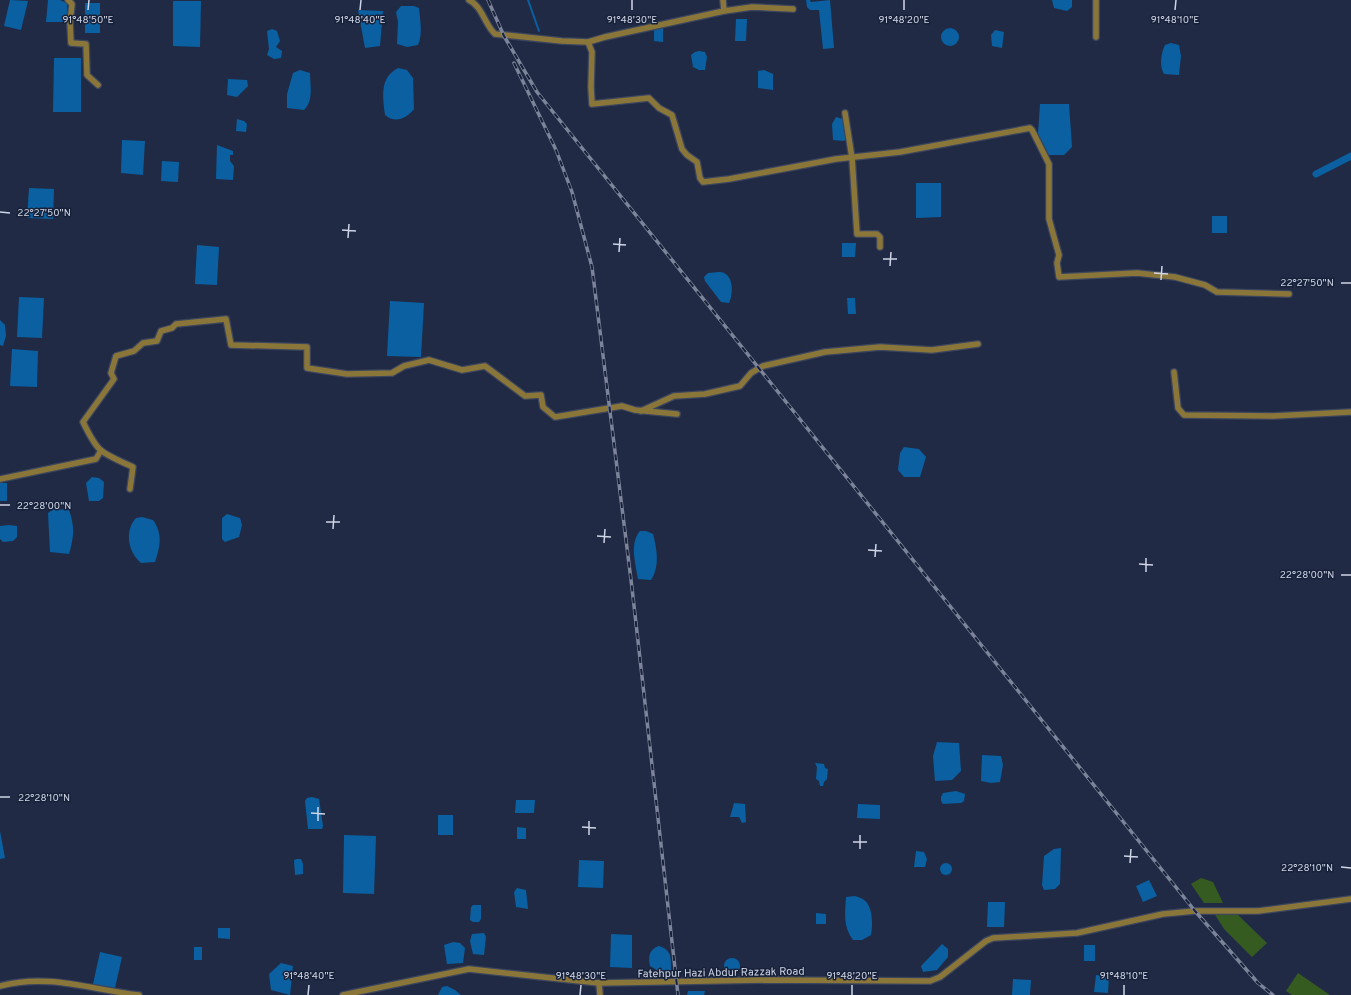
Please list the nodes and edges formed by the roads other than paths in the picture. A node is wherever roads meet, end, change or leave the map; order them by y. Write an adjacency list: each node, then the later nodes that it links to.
1 (68, 0): 9 (street)
2 (469, 0): 8 (street)
3 (723, 0): 6 (street)
4 (1096, 0): 7 (street)
5 (793, 9): 6 (street)
6 (724, 10): 8 (street)
7 (1096, 37)
8 (588, 42): 11 (street)
9 (98, 85)
10 (845, 113): 11 (street)
11 (852, 158): 12 (street); 13 (street)
12 (880, 247)
13 (1290, 294)
14 (978, 344): 16 (street)
15 (1174, 372): 17 (street)
16 (641, 411): 18 (street); 19 (street)
17 (1351, 412)
18 (677, 414)
19 (100, 452): 20 (street); 21 (street)
20 (0, 479)
21 (130, 489)
22 (1351, 899): 23 (street, Fatehpur Hazi Abdur Razzak Road)
23 (599, 983): 26 (street, Fatehpur Hazi Abdur Razzak Road); 27 (street)
24 (0, 986): 25 (street)
25 (139, 995)
26 (343, 995)
27 (600, 995)

